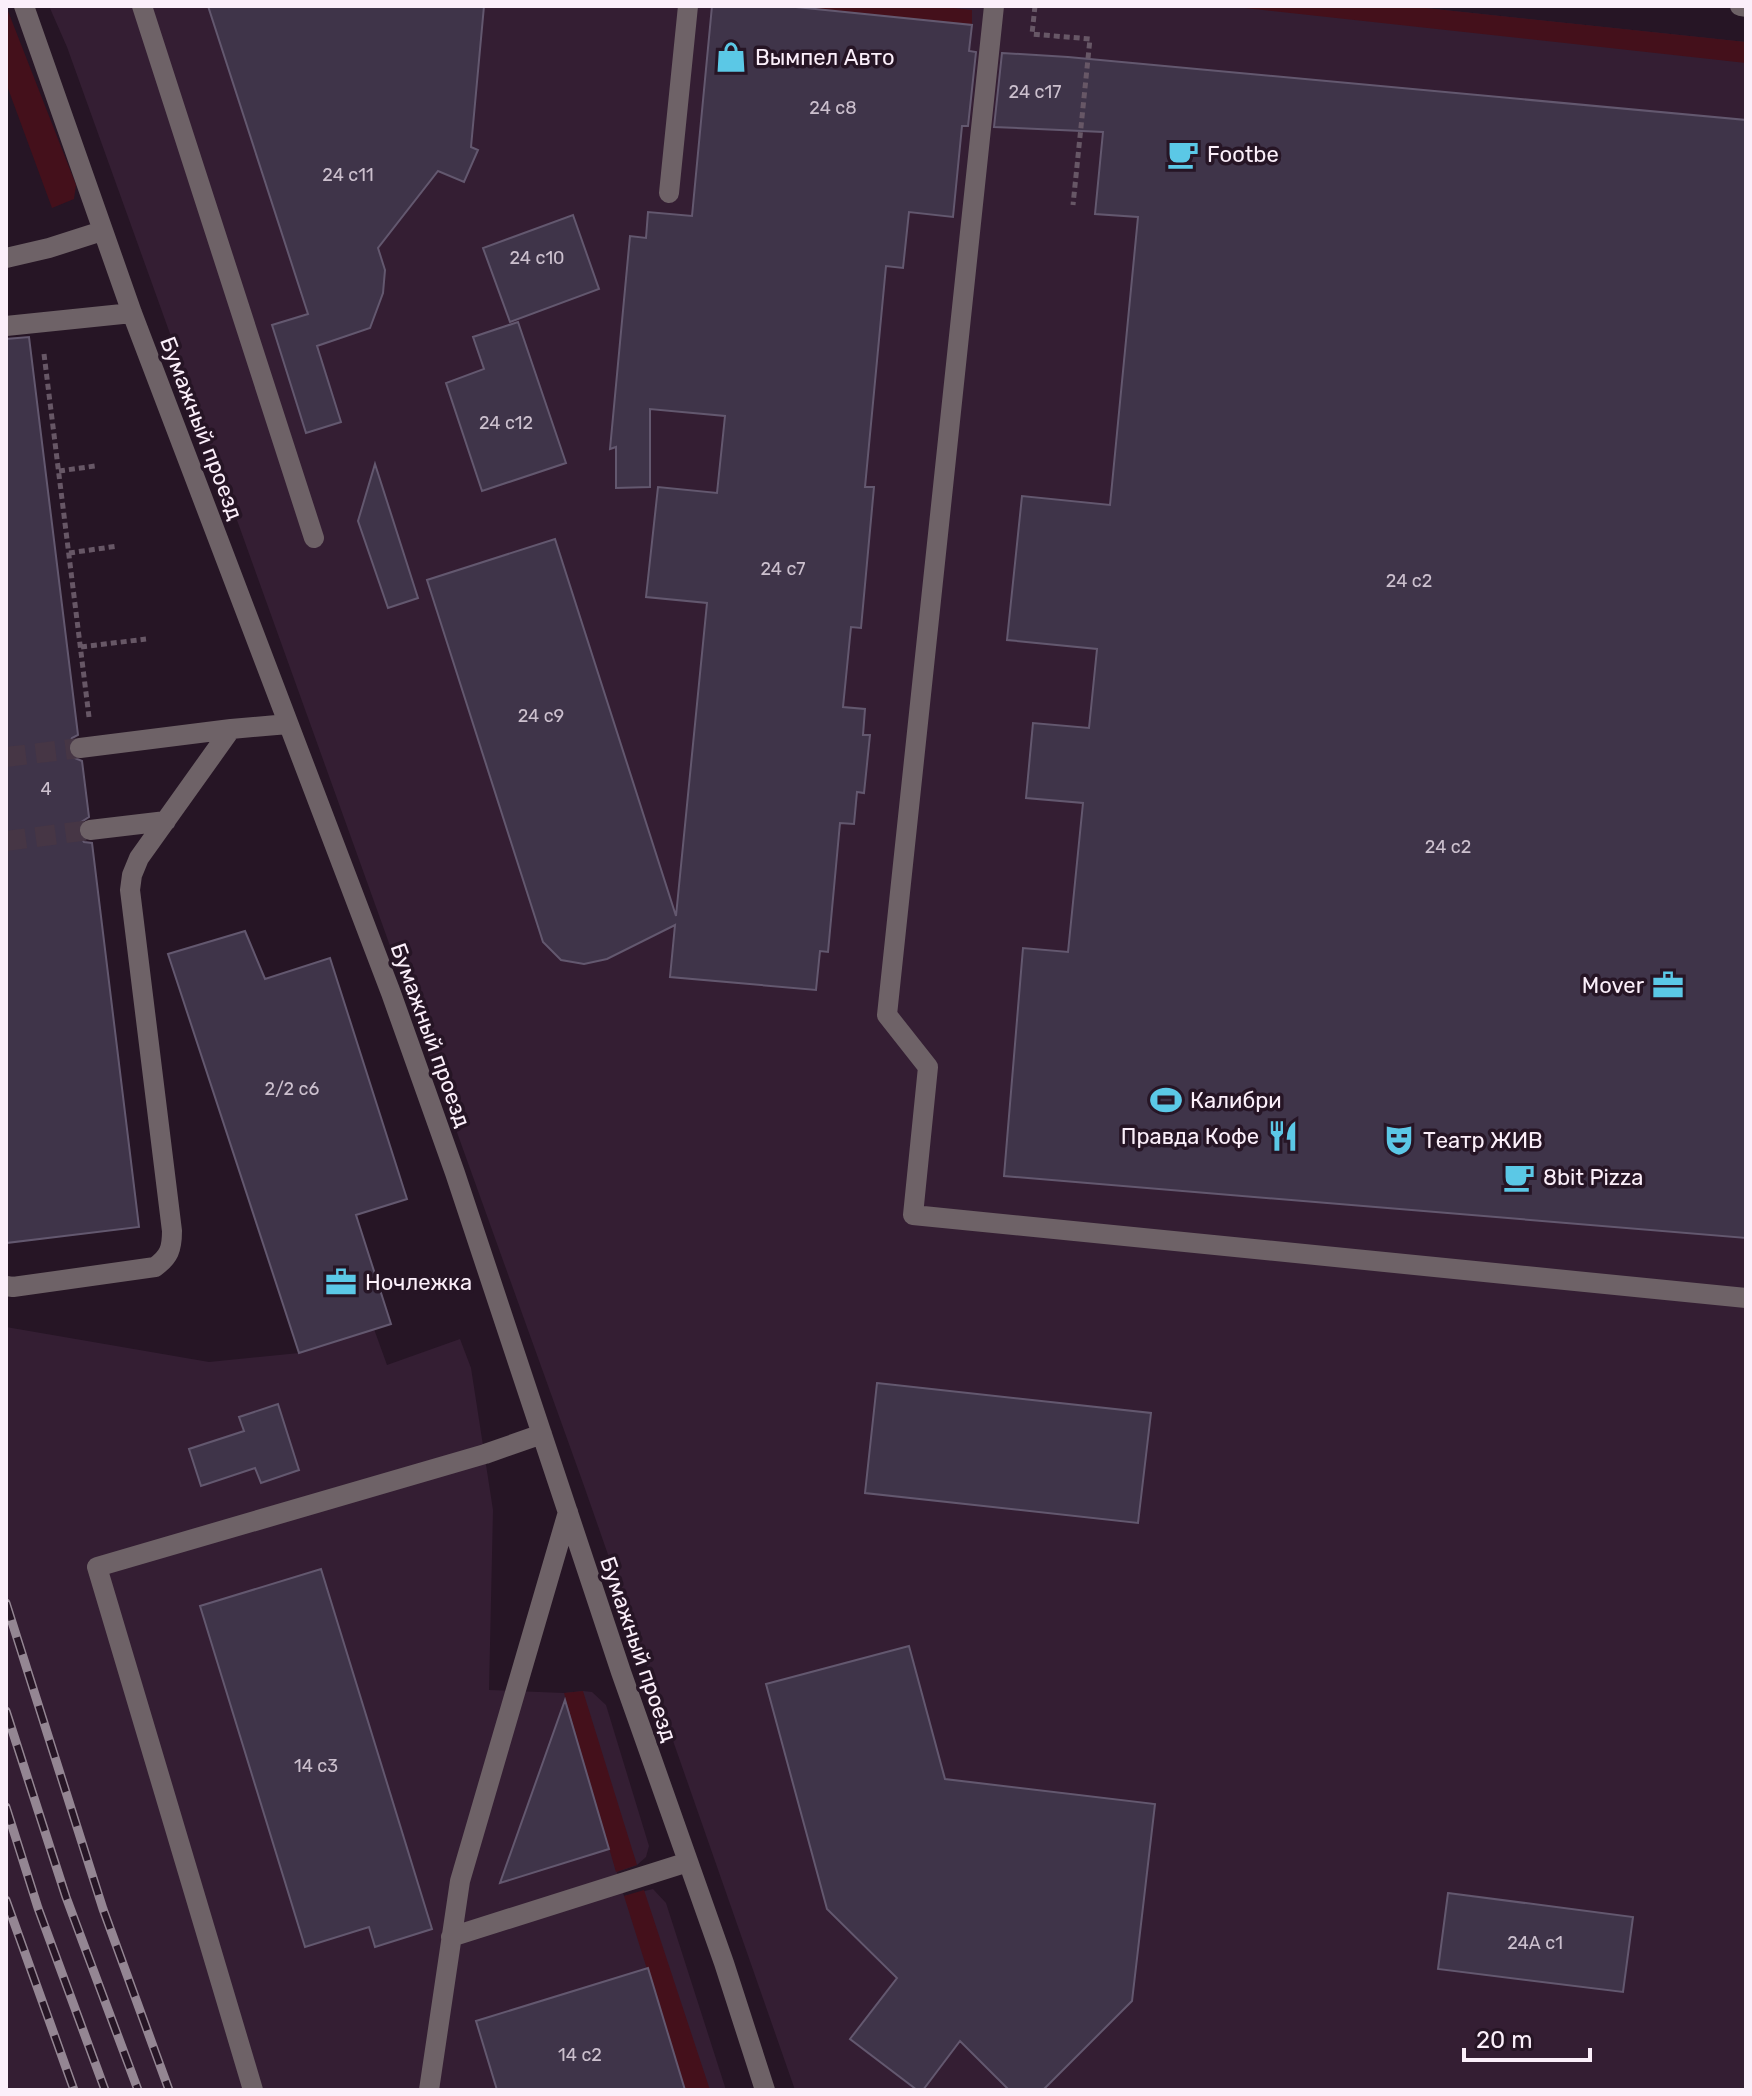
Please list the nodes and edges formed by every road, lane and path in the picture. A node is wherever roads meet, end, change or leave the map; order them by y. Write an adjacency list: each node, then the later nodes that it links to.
1 (24, 6): 10 (street, Бумажный проезд)
2 (142, 6): 17 (street)
3 (688, 6): 8 (street)
4 (994, 6): 28 (street)
5 (1035, 6): 9 (path)
6 (1740, 6): 7 (street)
7 (1746, 7)
8 (669, 193)
9 (1073, 205)
10 (102, 231): 11 (street); 12 (street, Бумажный проезд)
11 (6, 258)
12 (132, 313): 13 (street); 22 (street, Бумажный проезд)
13 (40, 321): 14 (street); 16 (path)
14 (6, 326)
15 (95, 466): 16 (path)
16 (59, 471): 19 (path)
17 (314, 538)
18 (118, 546): 19 (path)
19 (69, 553): 21 (path)
20 (146, 639): 21 (path)
21 (81, 647): 24 (path)
22 (288, 724): 23 (street); 29 (street, Бумажный проезд)
23 (231, 729): 24 (street); 25 (street)
24 (86, 747)
25 (166, 821): 26 (street); 27 (street)
26 (90, 830)
27 (6, 1286)
28 (1746, 1298)
29 (542, 1434): 30 (street, Бумажный проезд); 33 (street)
30 (568, 1512): 31 (street, Бумажный проезд); 32 (street)
31 (688, 1862): 32 (street); 35 (street, Бумажный проезд)
32 (451, 1937): 34 (street)
33 (253, 2090)
34 (429, 2090)
35 (765, 2090)

